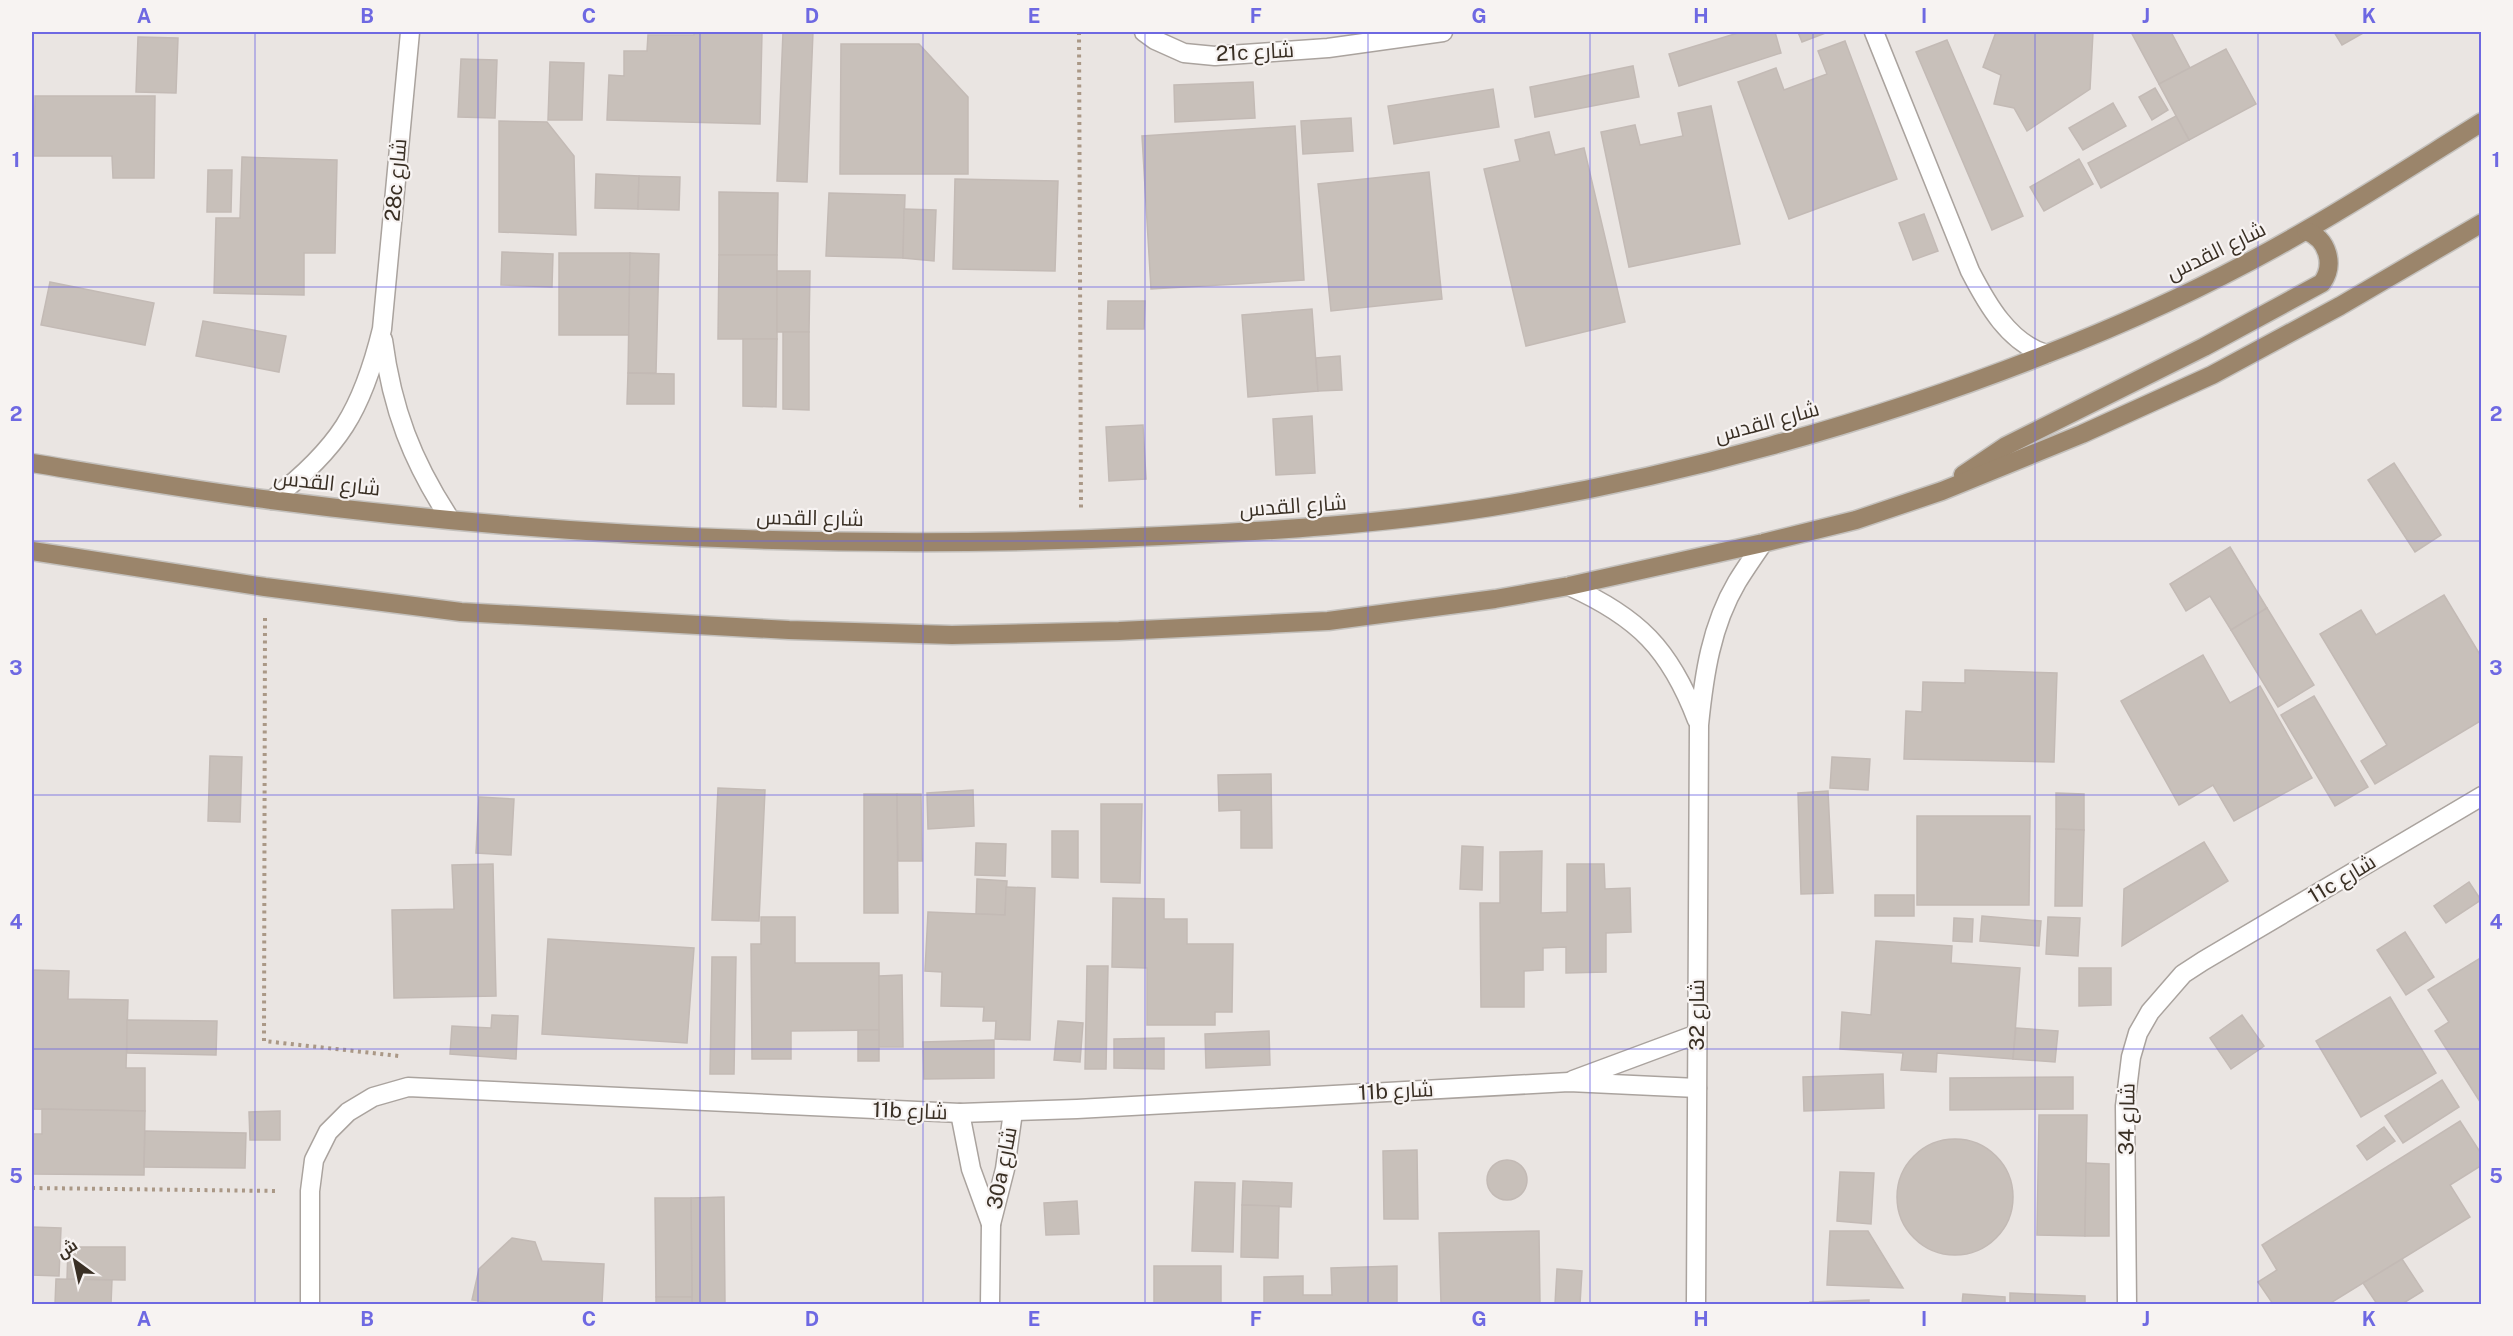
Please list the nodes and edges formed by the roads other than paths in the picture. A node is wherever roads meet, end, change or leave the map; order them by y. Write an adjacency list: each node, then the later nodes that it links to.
1 (410, 32): 8 (street, 28c شارع)
2 (1144, 32): 3 (street, 21c شارع)
3 (1443, 32)
4 (1874, 32): 9 (street)
5 (2481, 122): 7 (main road, شارع القدس)
6 (2481, 223): 11 (main road)
7 (2306, 231): 9 (main road, شارع القدس); 11 (main road)
8 (382, 329): 12 (street, 28c شارع); 13 (street, 28c شارع)
9 (2046, 354): 13 (main road, شارع القدس)
10 (32, 463): 12 (main road, شارع القدس)
11 (1942, 490): 14 (main road)
12 (272, 500): 13 (main road, شارع القدس)
13 (450, 519)
14 (1762, 543): 16 (main road); 17 (street, شارع 32)
15 (32, 551): 16 (main road)
16 (1569, 586): 17 (street, شارع 32)
17 (1699, 725): 20 (street, شارع 32)
18 (2481, 796): 19 (street, 11c شارع)
19 (2203, 961): 29 (street, شارع 34)
20 (1697, 1034): 21 (street, 11b شارع); 22 (street, شارع 32)
21 (1569, 1082): 22 (street, 11b شارع); 23 (street, 11b شارع)
22 (1697, 1088): 28 (street, شارع 32)
23 (1013, 1112): 24 (street, 11b شارع); 25 (street, 30a شارع)
24 (960, 1113): 25 (street, 30a شارع); 26 (street, 11b شارع)
25 (991, 1224): 27 (street, 30a شارع)
26 (310, 1305)
27 (990, 1305)
28 (1696, 1305)
29 (2127, 1305)

